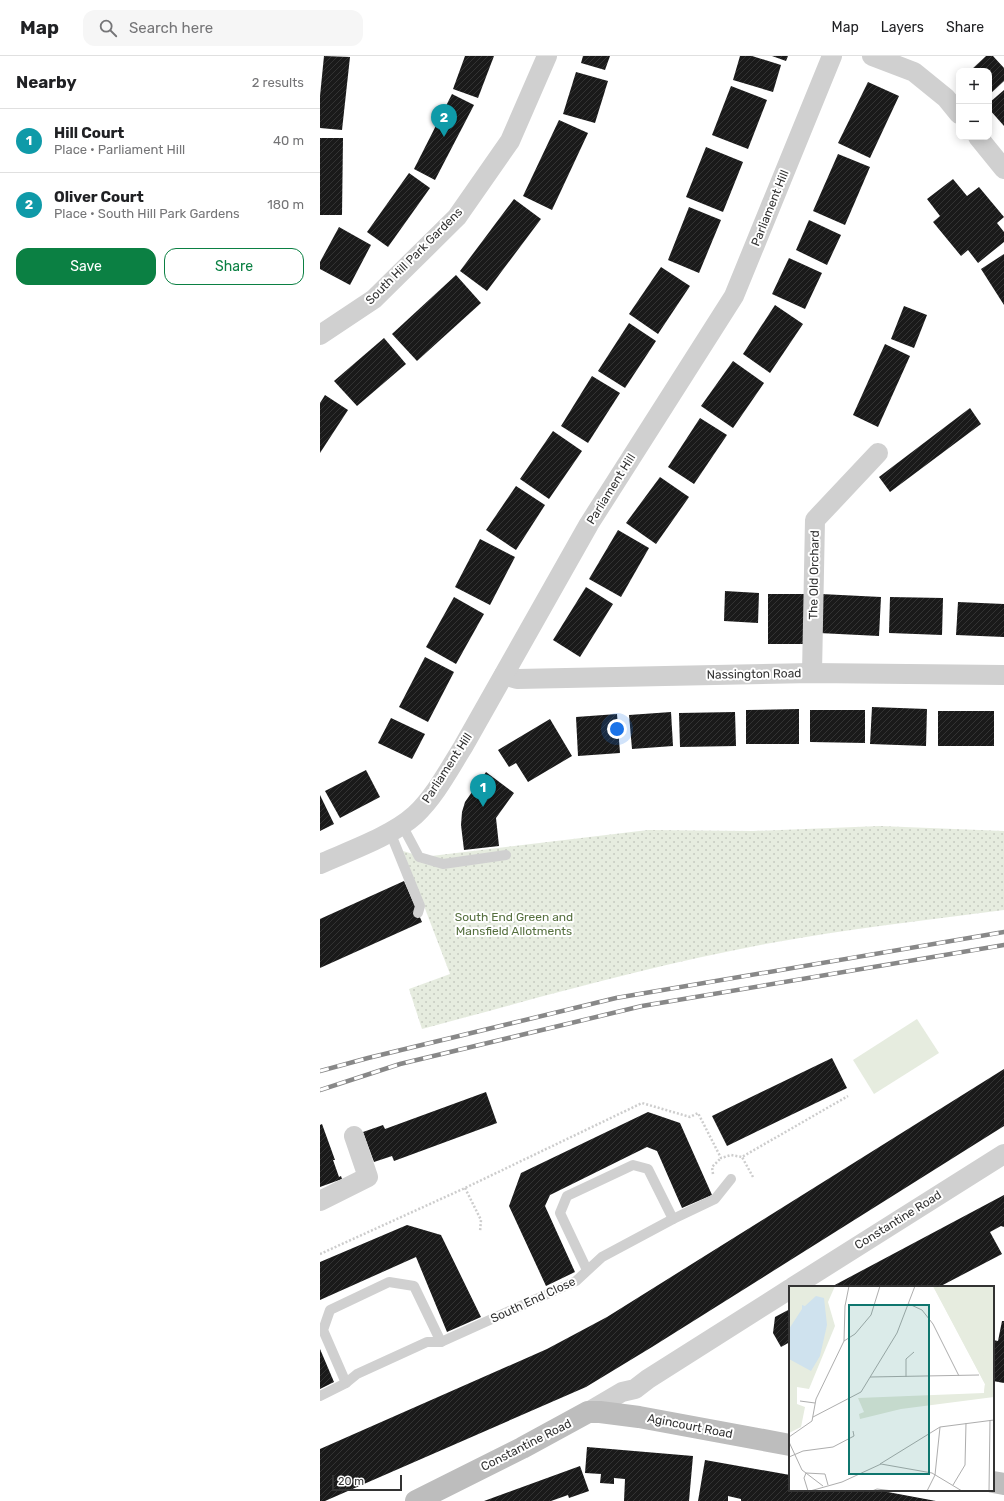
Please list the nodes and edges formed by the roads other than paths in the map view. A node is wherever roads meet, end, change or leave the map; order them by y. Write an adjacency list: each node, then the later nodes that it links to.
1 (548, 56): 7 (street, South Hill Park Gardens)
2 (832, 56): 10 (street, Parliament Hill)
3 (872, 56): 4 (street)
4 (956, 110)
5 (980, 140): 6 (street)
6 (1004, 169)
7 (320, 335)
8 (878, 453): 9 (street, The Old Orchard)
9 (812, 673): 10 (street, Nassington Road); 11 (street, Nassington Road)
10 (504, 675): 12 (street, Parliament Hill)
11 (1004, 675)
12 (396, 829): 13 (lane); 14 (street, Parliament Hill); 15 (lane)
13 (506, 855)
14 (320, 864)
15 (418, 913)
16 (354, 1136): 19 (street)
17 (1004, 1154): 22 (street, Constantine Road)
18 (731, 1179): 20 (lane, South End Close)
19 (320, 1200)
20 (673, 1219): 21 (lane, South End Close); 21 (lane)
21 (587, 1270): 24 (lane, South End Close)
22 (795, 1286)
23 (789, 1290): 26 (street, Constantine Road)
24 (441, 1342): 25 (lane, South End Close); 25 (lane)
25 (346, 1383): 27 (lane, South End Close)
26 (635, 1389): 28 (street, Constantine Road); 29 (street)
27 (320, 1396)
28 (588, 1412): 29 (main road, Agincourt Road); 33 (main road, Constantine Road)
29 (639, 1416): 30 (main road, Agincourt Road)
30 (789, 1445)
31 (994, 1482): 32 (main road)
32 (1004, 1484)
33 (416, 1501)

